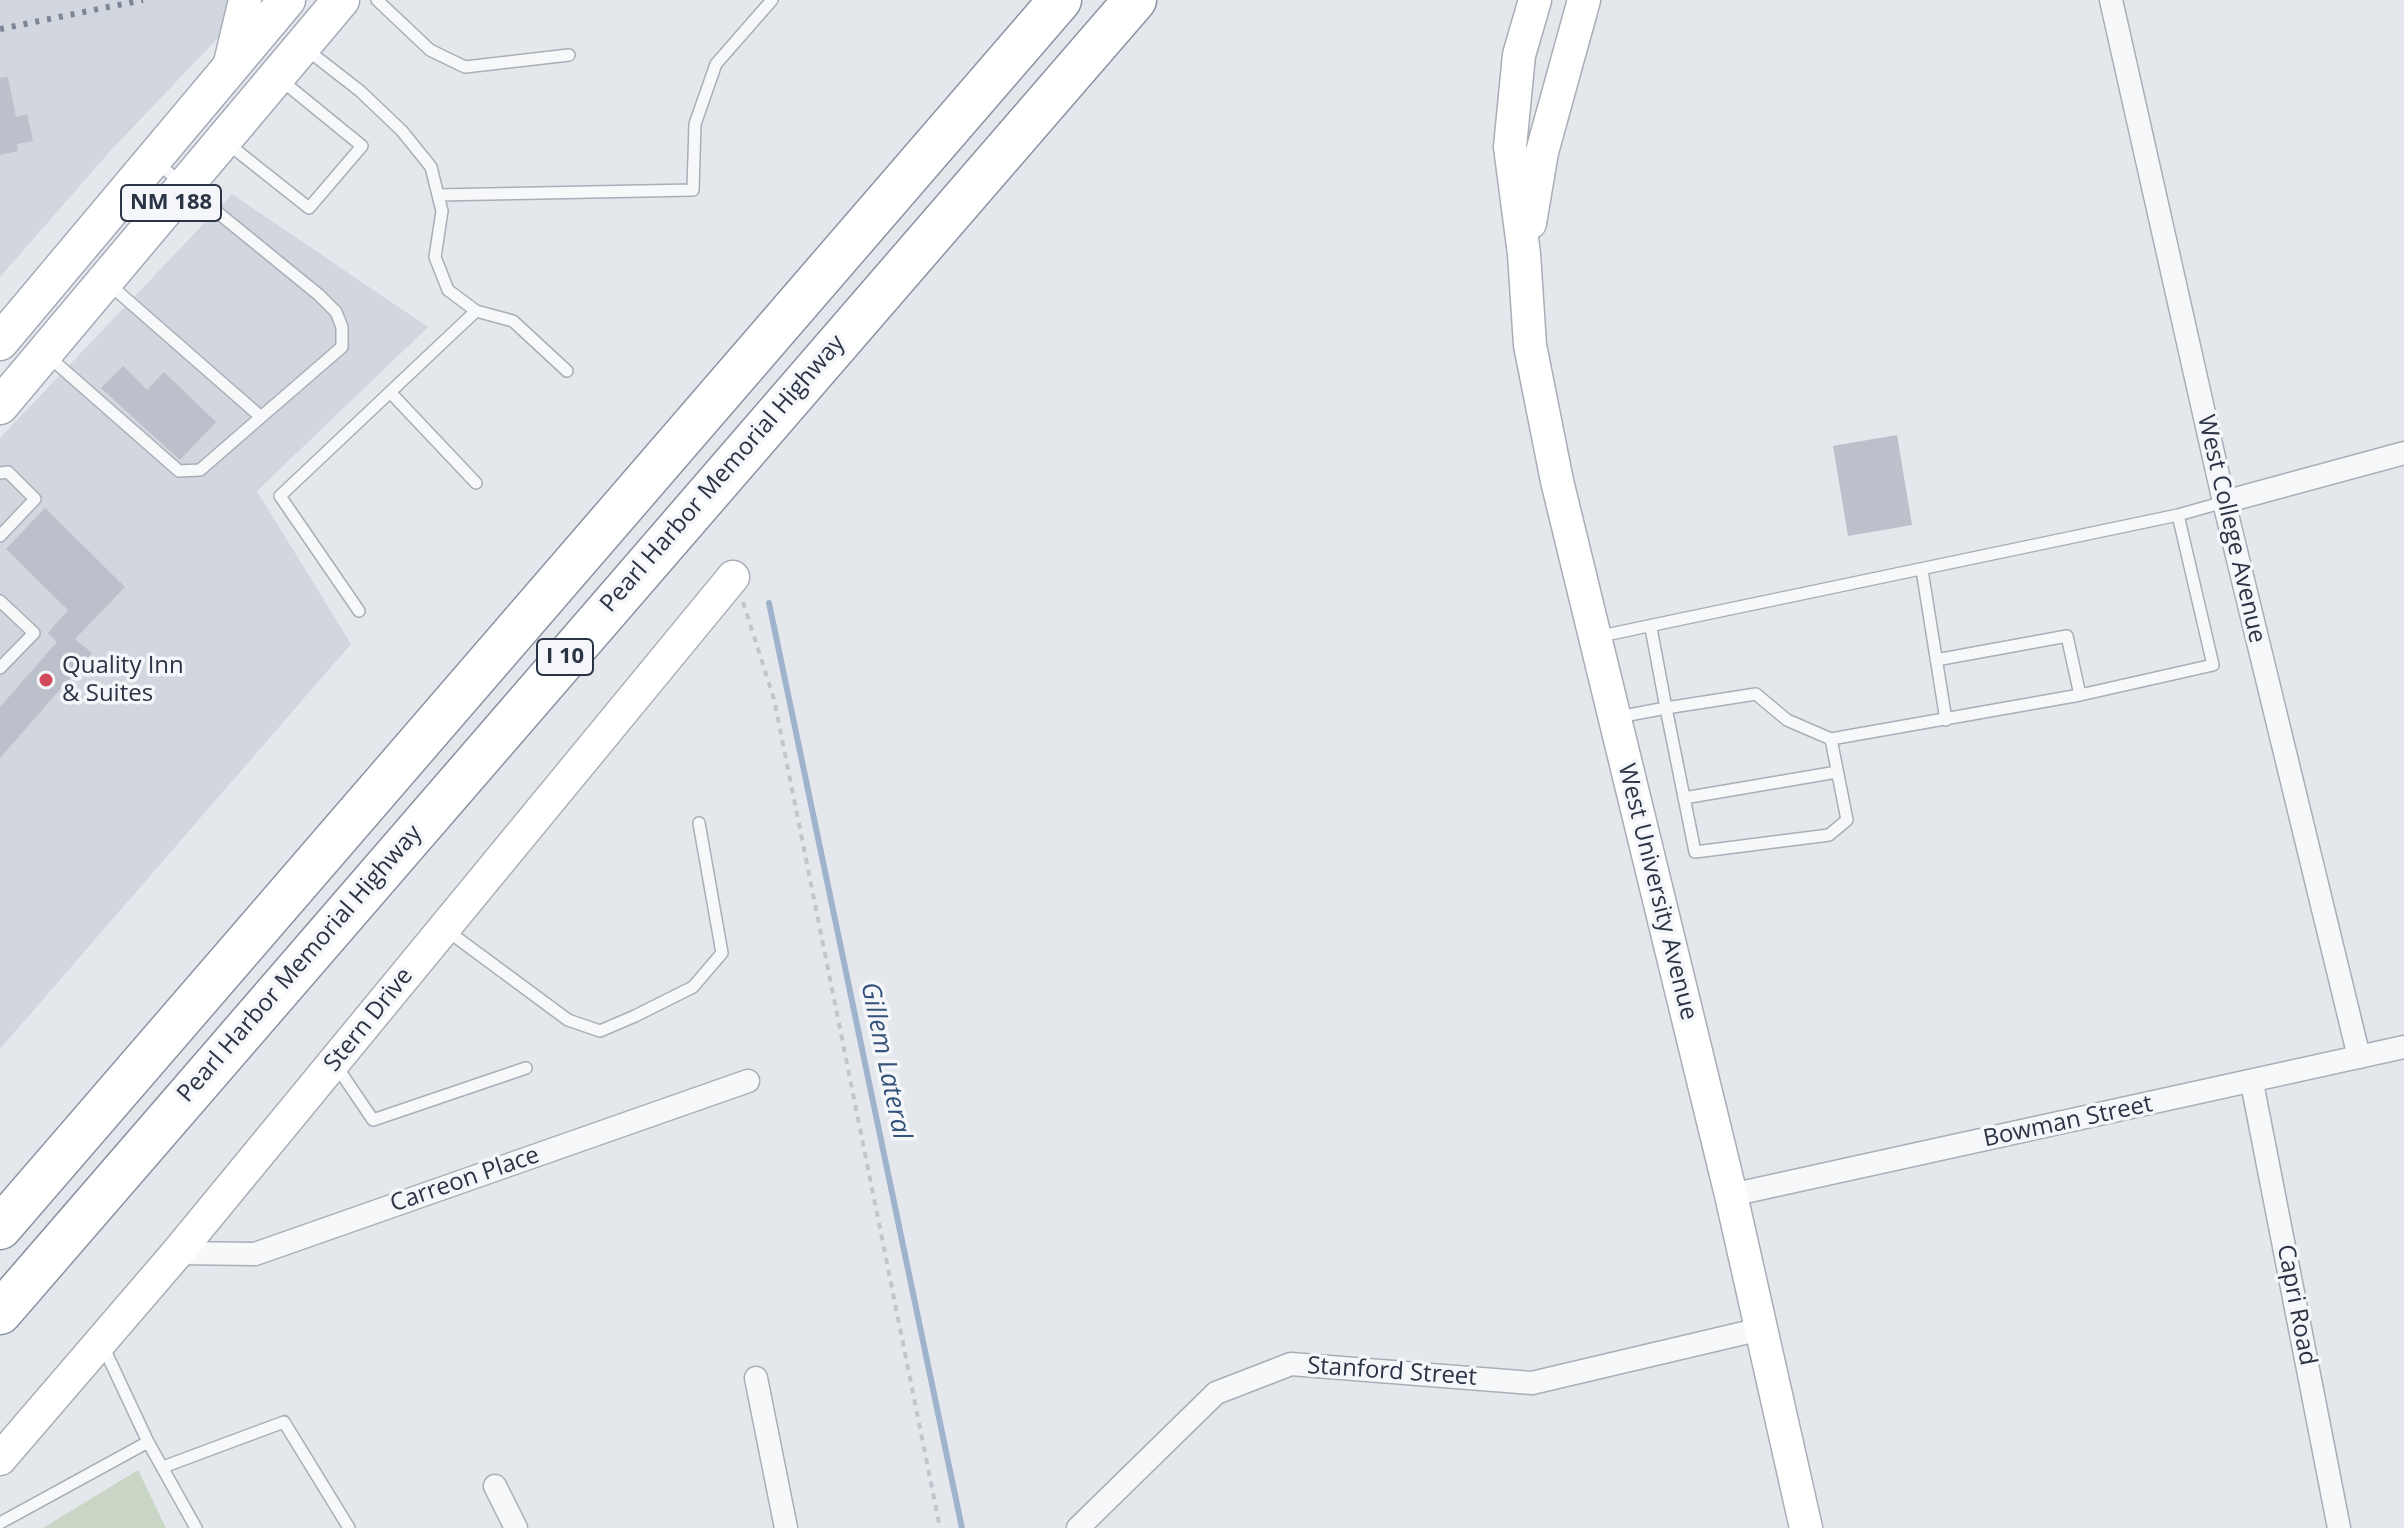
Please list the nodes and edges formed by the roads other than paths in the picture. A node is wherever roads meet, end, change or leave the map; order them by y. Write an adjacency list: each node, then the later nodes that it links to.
1 (245, 0): 13 (street)
2 (287, 0): 13 (main road, NM 188)
3 (341, 0): 11 (main road, NM 188)
4 (377, 0): 12 (lane)
5 (772, 0): 18 (lane)
6 (1060, 0): 58 (highway, I 10)
7 (1135, 0): 60 (highway, Pearl Harbor Memorial Highway / I 10)
8 (1535, 0): 19 (street, West University Avenue)
9 (1584, 0): 19 (street, West University Avenue)
10 (2111, 0): 31 (street, West College Avenue)
11 (302, 47): 14 (main road, NM 188); 18 (lane)
12 (569, 55)
13 (228, 70): 16 (main road, NM 188)
14 (277, 77): 15 (main road, NM 188); 15 (lane)
15 (224, 140): 17 (main road, NM 188)
16 (153, 160): 17 (lane); 22 (main road, NM 188)
17 (185, 186): 20 (main road, NM 188); 27 (lane)
18 (438, 195): 21 (lane)
19 (1524, 254): 39 (street, West University Avenue)
20 (106, 281): 23 (main road, NM 188); 27 (lane)
21 (476, 311): 24 (lane); 25 (lane)
22 (0, 342)
23 (45, 352): 26 (main road, NM 188); 27 (lane)
24 (567, 371)
25 (390, 392): 30 (lane); 37 (lane)
26 (0, 406)
27 (261, 417)
28 (2404, 453): 31 (street)
29 (0, 473): 33 (lane)
30 (476, 483)
31 (2224, 502): 32 (lane); 52 (street, West College Avenue)
32 (2178, 515): 34 (lane); 42 (lane)
33 (0, 536)
34 (1922, 570): 38 (lane); 40 (lane)
35 (733, 577): 50 (street, Stern Drive)
36 (0, 601): 41 (lane)
37 (359, 611)
38 (1651, 628): 39 (lane); 43 (lane)
39 (1596, 637): 44 (street, West University Avenue)
40 (1936, 660): 42 (lane); 45 (lane)
41 (0, 668)
42 (2080, 695): 45 (lane)
43 (1666, 708): 44 (lane); 46 (lane); 48 (lane)
44 (1614, 717): 57 (street, West University Avenue)
45 (1946, 720): 46 (lane)
46 (1831, 739): 47 (lane)
47 (1837, 772): 48 (lane); 48 (lane)
48 (1684, 798)
49 (699, 823): 50 (lane)
50 (445, 928): 53 (street, Stern Drive)
51 (2404, 1047): 52 (street, Bowman Street)
52 (2359, 1057): 56 (street, Bowman Street)
53 (334, 1063): 54 (lane); 59 (street, Stern Drive)
54 (526, 1068)
55 (748, 1081): 59 (street, Carreon Place)
56 (2252, 1083): 57 (street, Bowman Street); 69 (street, Capri Road)
57 (1731, 1195): 61 (street, West University Avenue)
58 (0, 1228)
59 (177, 1253): 62 (street, Stern Drive)
60 (0, 1313)
61 (1761, 1329): 74 (street, Stanford Street); 75 (street, West University Avenue)
62 (101, 1342): 64 (lane); 65 (street, Stern Drive)
63 (756, 1378): 73 (street)
64 (148, 1442): 66 (lane); 68 (lane)
65 (0, 1459)
66 (163, 1467): 70 (lane); 71 (lane)
67 (495, 1486): 72 (street)
68 (0, 1523)
69 (2331, 1526)
70 (196, 1528)
71 (349, 1528)
72 (516, 1528)
73 (786, 1528)
74 (1078, 1528)
75 (1806, 1528)

